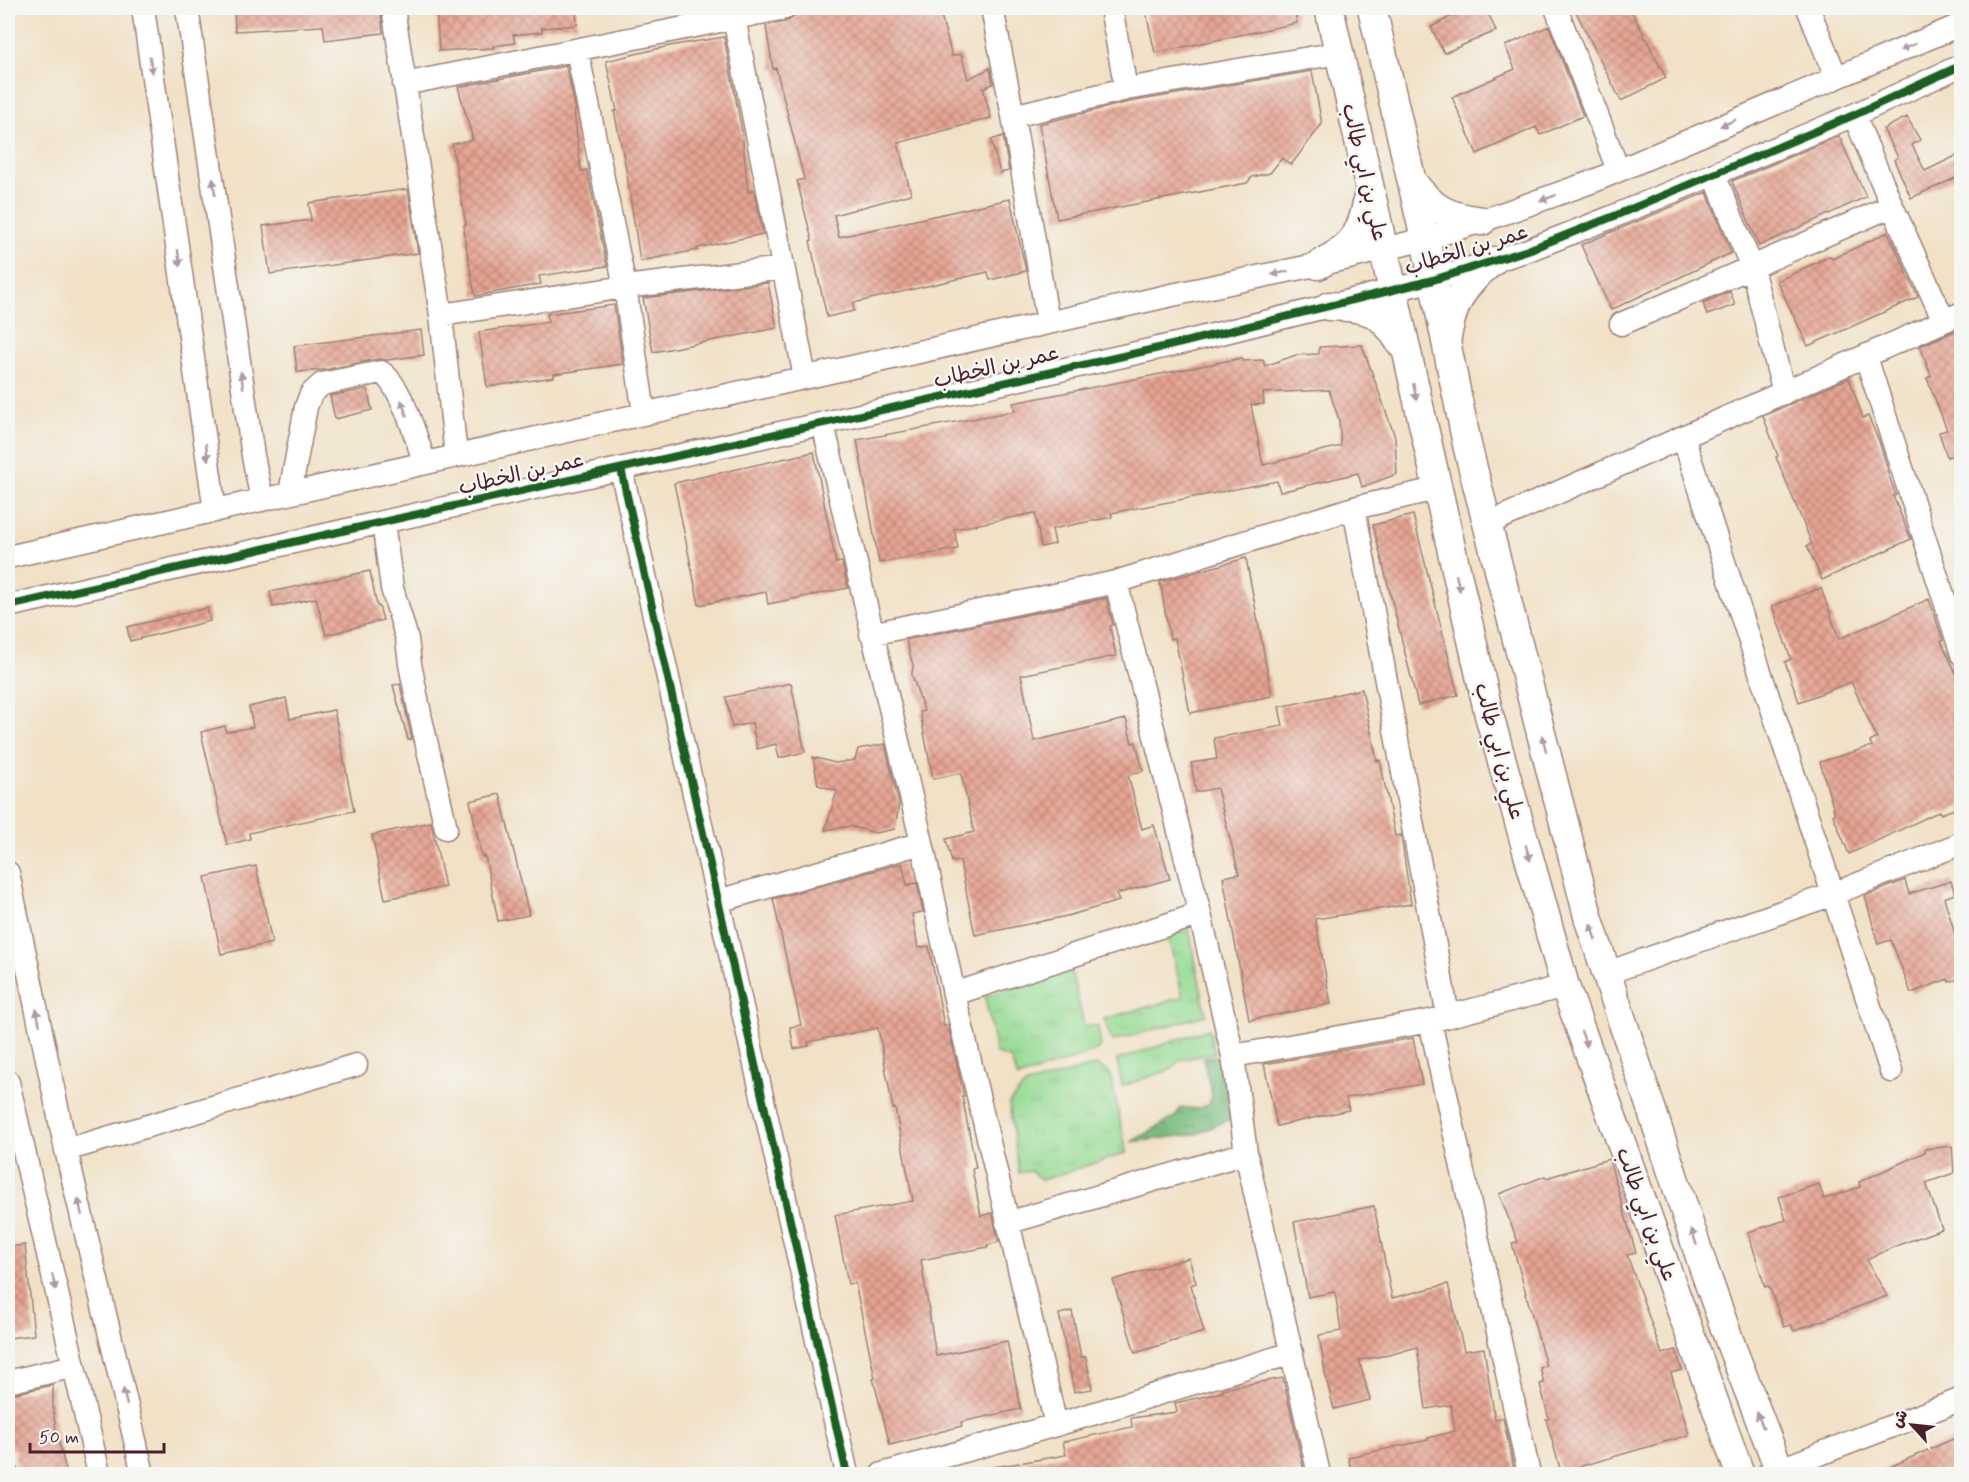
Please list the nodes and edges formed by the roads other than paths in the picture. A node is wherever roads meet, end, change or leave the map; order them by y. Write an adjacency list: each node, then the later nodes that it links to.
1 (143, 8): 56 (street, one-way to 56)
2 (187, 8): 54 (street, one-way to 2)
3 (393, 8): 17 (street)
4 (784, 8): 11 (street)
5 (992, 8): 20 (street)
6 (1112, 8): 18 (street)
7 (1329, 8): 14 (main road, علي بن ابي طالب)
8 (1372, 8): 23 (main road, علي بن ابي طالب)
9 (1556, 8): 21 (street)
10 (1808, 8): 16 (street)
11 (734, 18): 13 (street); 31 (street)
12 (1962, 24): 16 (street, عمر بن الخطاب, one-way to 16)
13 (577, 50): 17 (street); 34 (street)
14 (1339, 53): 18 (street); 24 (main road, علي بن ابي طالب)
15 (1962, 65): 19 (street, عمر بن الخطاب)
16 (1836, 77): 21 (street, عمر بن الخطاب, one-way to 21)
17 (404, 84): 37 (street)
18 (1126, 89): 20 (street)
19 (1854, 115): 22 (street, عمر بن الخطاب); 25 (street)
20 (1012, 116): 39 (street)
21 (1618, 170): 26 (street, عمر بن الخطاب, one-way to 26)
22 (1714, 174): 29 (street, عمر بن الخطاب); 32 (street)
23 (1411, 179): 26 (main road); 27 (main road, علي بن ابي طالب)
24 (1369, 188): 28 (main road, علي بن ابي طالب); 30 (main road)
25 (1892, 206): 32 (street); 38 (street)
26 (1482, 221): 27 (street, عمر بن الخطاب)
27 (1425, 239): 28 (street, عمر بن الخطاب); 33 (main road, علي بن ابي طالب)
28 (1383, 250): 30 (street, عمر بن الخطاب); 35 (main road, علي بن ابي طالب)
29 (1493, 261): 33 (street, عمر بن الخطاب); 41 (main road)
30 (1318, 265): 39 (street, عمر بن الخطاب, one-way to 39)
31 (783, 268): 34 (street); 44 (street)
32 (1752, 268): 40 (street); 45 (street)
33 (1433, 280): 35 (street, عمر بن الخطاب); 41 (main road, علي بن ابي طالب)
34 (625, 287): 37 (street); 46 (street)
35 (1392, 291): 36 (street, عمر بن الخطاب); 42 (main road, علي بن ابي طالب)
36 (1329, 306): 42 (main road); 47 (street, عمر بن الخطاب)
37 (441, 315): 49 (street)
38 (1953, 317): 43 (street)
39 (1048, 323): 44 (street, عمر بن الخطاب)
40 (1621, 324)
41 (1446, 345): 58 (main road, علي بن ابي طالب)
42 (1406, 353): 52 (main road, علي بن ابي طالب, one-way to 52)
43 (1866, 357): 45 (street); 63 (street)
44 (806, 377): 46 (street, عمر بن الخطاب)
45 (1784, 393): 48 (street)
46 (644, 413): 49 (street, عمر بن الخطاب)
47 (823, 424): 51 (street, عمر بن الخطاب); 62 (street)
48 (1683, 437): 58 (street); 68 (street)
49 (456, 456): 50 (street, عمر بن الخطاب)
50 (425, 463): 53 (street, عمر بن الخطاب); 53 (street, one-way to 53)
51 (621, 469): 57 (street, عمر بن الخطاب); 69 (street)
52 (1436, 489): 55 (street); 72 (main road, علي بن ابي طالب, one-way to 72)
53 (290, 493): 54 (street, عمر بن الخطاب)
54 (262, 500): 56 (street, عمر بن الخطاب)
55 (1354, 508): 60 (street); 74 (street)
56 (215, 511): 59 (street, عمر بن الخطاب)
57 (383, 522): 61 (street, عمر بن الخطاب); 64 (street)
58 (1487, 524): 71 (main road, علي بن ابي طالب, one-way to 58)
59 (8, 557)
60 (1116, 582): 62 (street); 70 (street)
61 (8, 606)
62 (871, 634): 65 (street)
63 (1962, 654)
64 (446, 828)
65 (922, 843): 69 (street); 73 (street)
66 (1962, 843): 68 (street)
67 (8, 873): 79 (street, one-way to 67)
68 (1833, 894): 71 (street); 77 (street)
69 (718, 901): 90 (street)
70 (1200, 914): 73 (street); 75 (street)
71 (1607, 973): 87 (main road, علي بن ابي طالب, one-way to 71)
72 (1565, 986): 74 (street); 94 (main road, علي بن ابي طالب, one-way to 94)
73 (954, 994): 81 (street)
74 (1439, 1019): 75 (street); 93 (street)
75 (1233, 1056): 80 (street)
76 (356, 1065): 79 (street)
77 (1890, 1071)
78 (8, 1082): 83 (street, one-way to 83)
79 (66, 1150): 89 (street, one-way to 79)
80 (1246, 1153): 81 (street); 82 (street)
81 (1007, 1223): 86 (street)
82 (1292, 1353): 86 (street); 92 (street)
83 (74, 1366): 84 (street); 88 (street)
84 (8, 1382)
85 (1962, 1399): 87 (street)
86 (1056, 1425): 91 (street)
87 (1776, 1473)
88 (99, 1474)
89 (143, 1474)
90 (847, 1474)
91 (882, 1474)
92 (1319, 1474)
93 (1529, 1474)
94 (1740, 1474)

